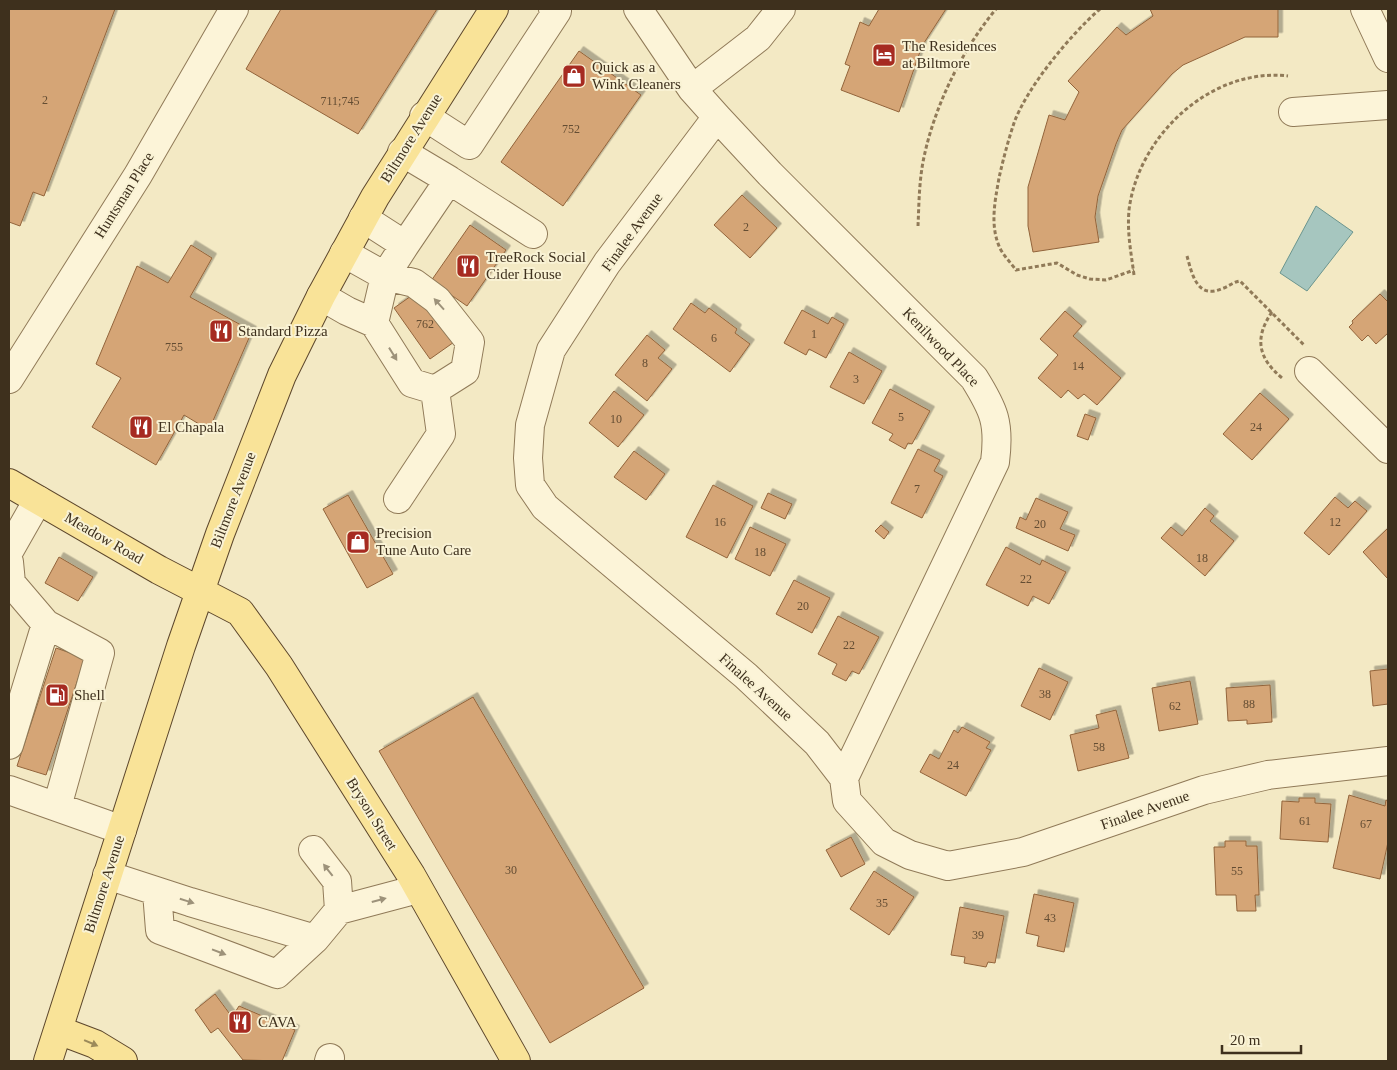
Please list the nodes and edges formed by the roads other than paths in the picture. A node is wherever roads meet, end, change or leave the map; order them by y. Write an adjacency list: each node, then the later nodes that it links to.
1 (234, 9): 23 (street, Huntsman Place)
2 (494, 9): 11 (main road, Biltmore Avenue)
3 (553, 9): 11 (street)
4 (638, 9): 8 (street, Kenilwood Place)
5 (781, 9): 8 (street)
6 (1365, 9): 7 (street)
7 (1388, 58)
8 (692, 88): 12 (street, Kenilwood Place)
9 (1388, 105): 10 (street)
10 (1293, 112)
11 (424, 116): 13 (main road, Biltmore Avenue)
12 (717, 117): 35 (street, Kenilwood Place); 35 (street, Finalee Avenue)
13 (402, 152): 14 (street); 15 (main road, Biltmore Avenue)
14 (449, 180): 16 (street); 17 (street)
15 (363, 218): 17 (street); 18 (main road, Biltmore Avenue)
16 (533, 234)
17 (405, 244): 19 (street)
18 (344, 253): 19 (street); 20 (main road, Biltmore Avenue)
19 (385, 276): 21 (street); 24 (street, one-way to 19)
20 (321, 296): 21 (street); 31 (main road, Biltmore Avenue)
21 (374, 323): 24 (street, one-way to 24)
22 (1302, 367): 25 (street)
23 (9, 378)
24 (435, 390): 27 (street)
25 (1388, 449)
26 (9, 483): 28 (main road, Meadow Road)
27 (398, 499)
28 (38, 500): 29 (street); 31 (main road, Meadow Road)
29 (9, 551)
30 (9, 562): 32 (street)
31 (200, 591): 38 (main road, Biltmore Avenue); 41 (main road, Bryson Street)
32 (46, 624): 33 (street); 37 (street)
33 (9, 745)
34 (1388, 761): 35 (street, Finalee Avenue)
35 (844, 778)
36 (9, 790): 37 (street)
37 (57, 807): 38 (street)
38 (122, 830): 40 (main road, Biltmore Avenue)
39 (313, 850): 43 (street, one-way to 39)
40 (107, 875): 42 (street); 45 (main road, Biltmore Avenue)
41 (418, 889): 43 (street, one-way to 41); 48 (main road, Bryson Street)
42 (157, 892): 44 (street, one-way to 44); 44 (street, one-way to 44)
43 (339, 910): 44 (street)
44 (315, 939)
45 (58, 1030): 46 (main road, Biltmore Avenue); 47 (main road, one-way to 47)
46 (48, 1061)
47 (123, 1061)
48 (516, 1061)

